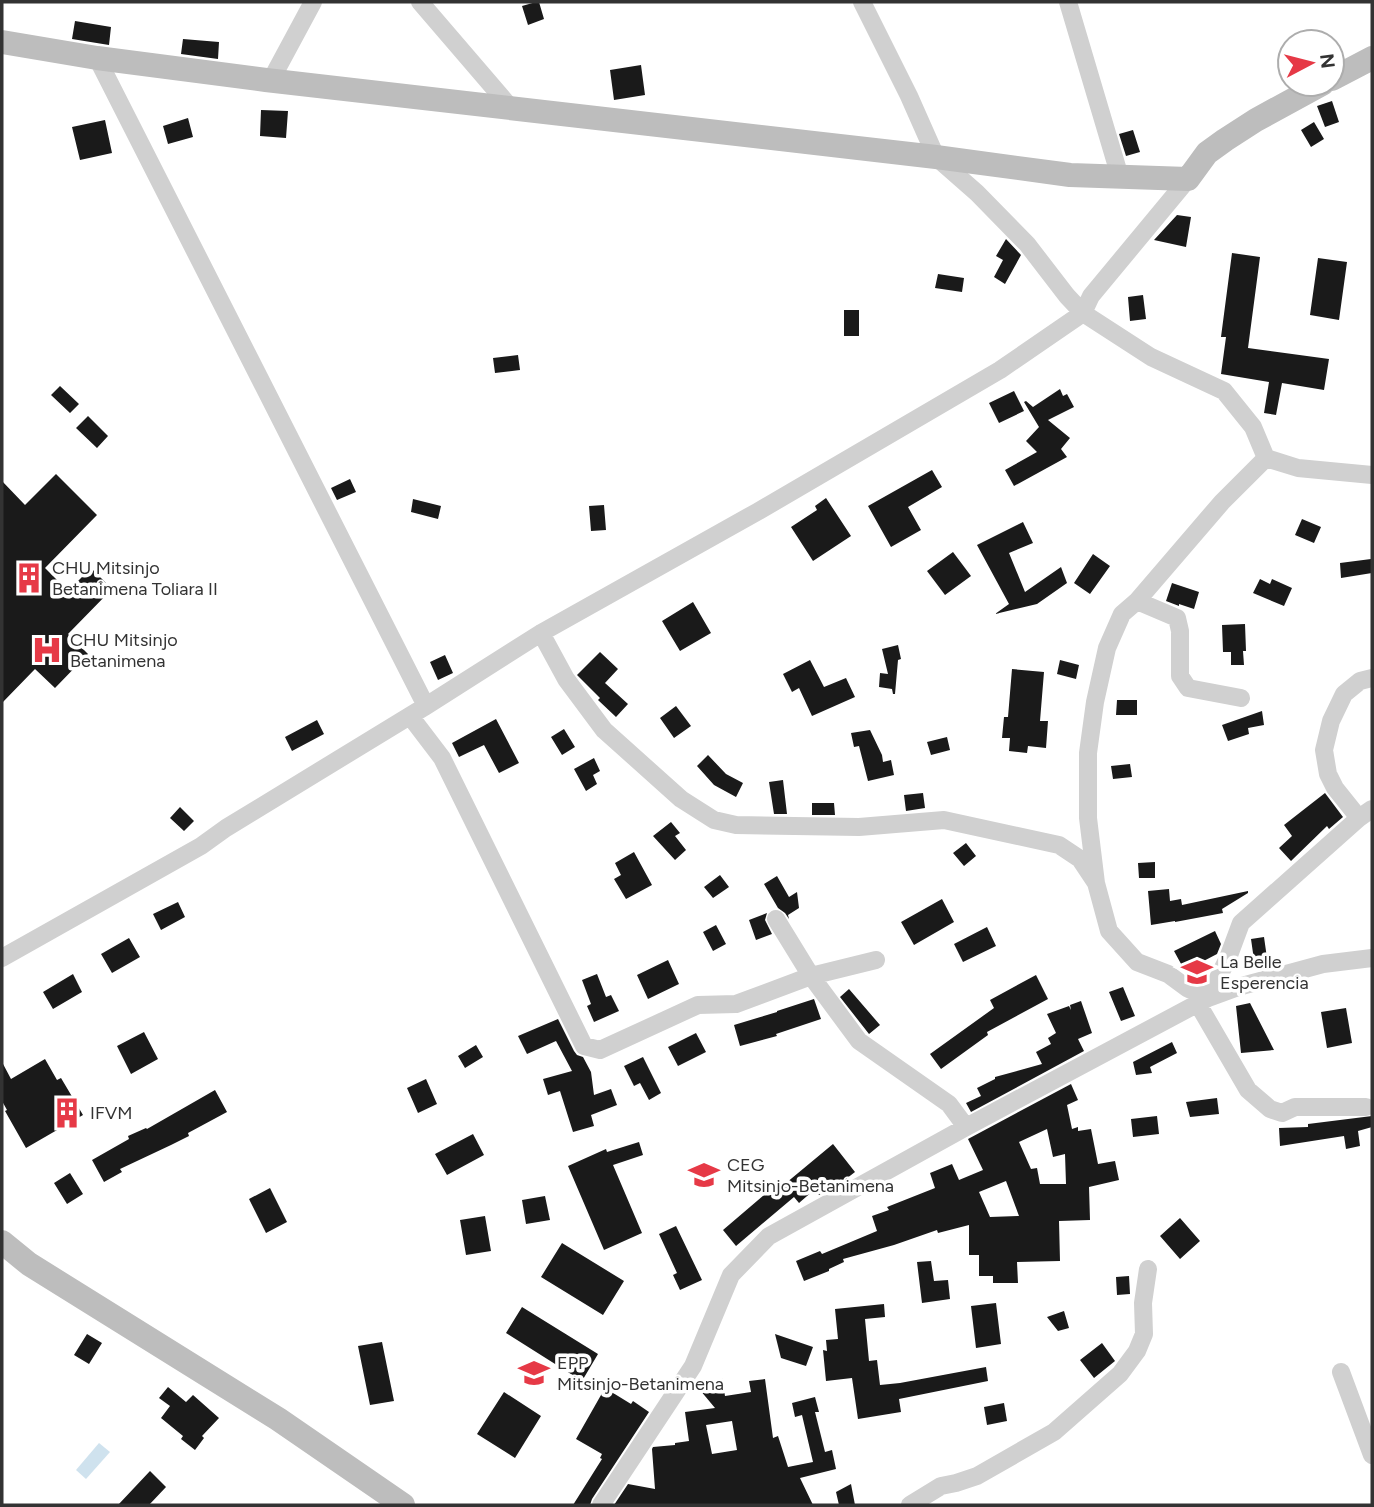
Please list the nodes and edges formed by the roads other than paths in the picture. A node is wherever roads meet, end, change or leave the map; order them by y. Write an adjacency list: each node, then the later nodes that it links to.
1 (313, 2): 9 (street)
2 (420, 2): 11 (street)
3 (862, 2): 12 (street)
4 (1068, 2): 13 (street)
5 (2, 42): 6 (street)
6 (97, 58): 9 (street); 22 (street)
7 (1372, 58): 8 (street)
8 (1346, 72)
9 (271, 80): 11 (street)
10 (1296, 98): 14 (street)
11 (511, 108): 12 (street)
12 (936, 157): 13 (street); 15 (street)
13 (1120, 177): 14 (street)
14 (1188, 179): 15 (street)
15 (1083, 313): 16 (street); 19 (street)
16 (1266, 458): 17 (street); 18 (street)
17 (1372, 475)
18 (1136, 601): 21 (street); 24 (street)
19 (541, 633): 22 (street); 24 (street)
20 (1372, 678): 23 (street)
21 (1241, 698)
22 (418, 711): 26 (street); 29 (street)
23 (1365, 814): 30 (street)
24 (1096, 883): 30 (street)
25 (776, 919): 29 (street)
26 (2, 958)
27 (1372, 958): 30 (street)
28 (876, 960): 29 (street)
29 (811, 976): 32 (street)
30 (1203, 1001): 31 (street); 32 (street)
31 (1366, 1107)
32 (966, 1127): 38 (street)
33 (2, 1242): 37 (street)
34 (1148, 1269): 39 (street)
35 (1341, 1372): 36 (street)
36 (1372, 1455)
37 (403, 1505)
38 (601, 1505)
39 (910, 1505)

